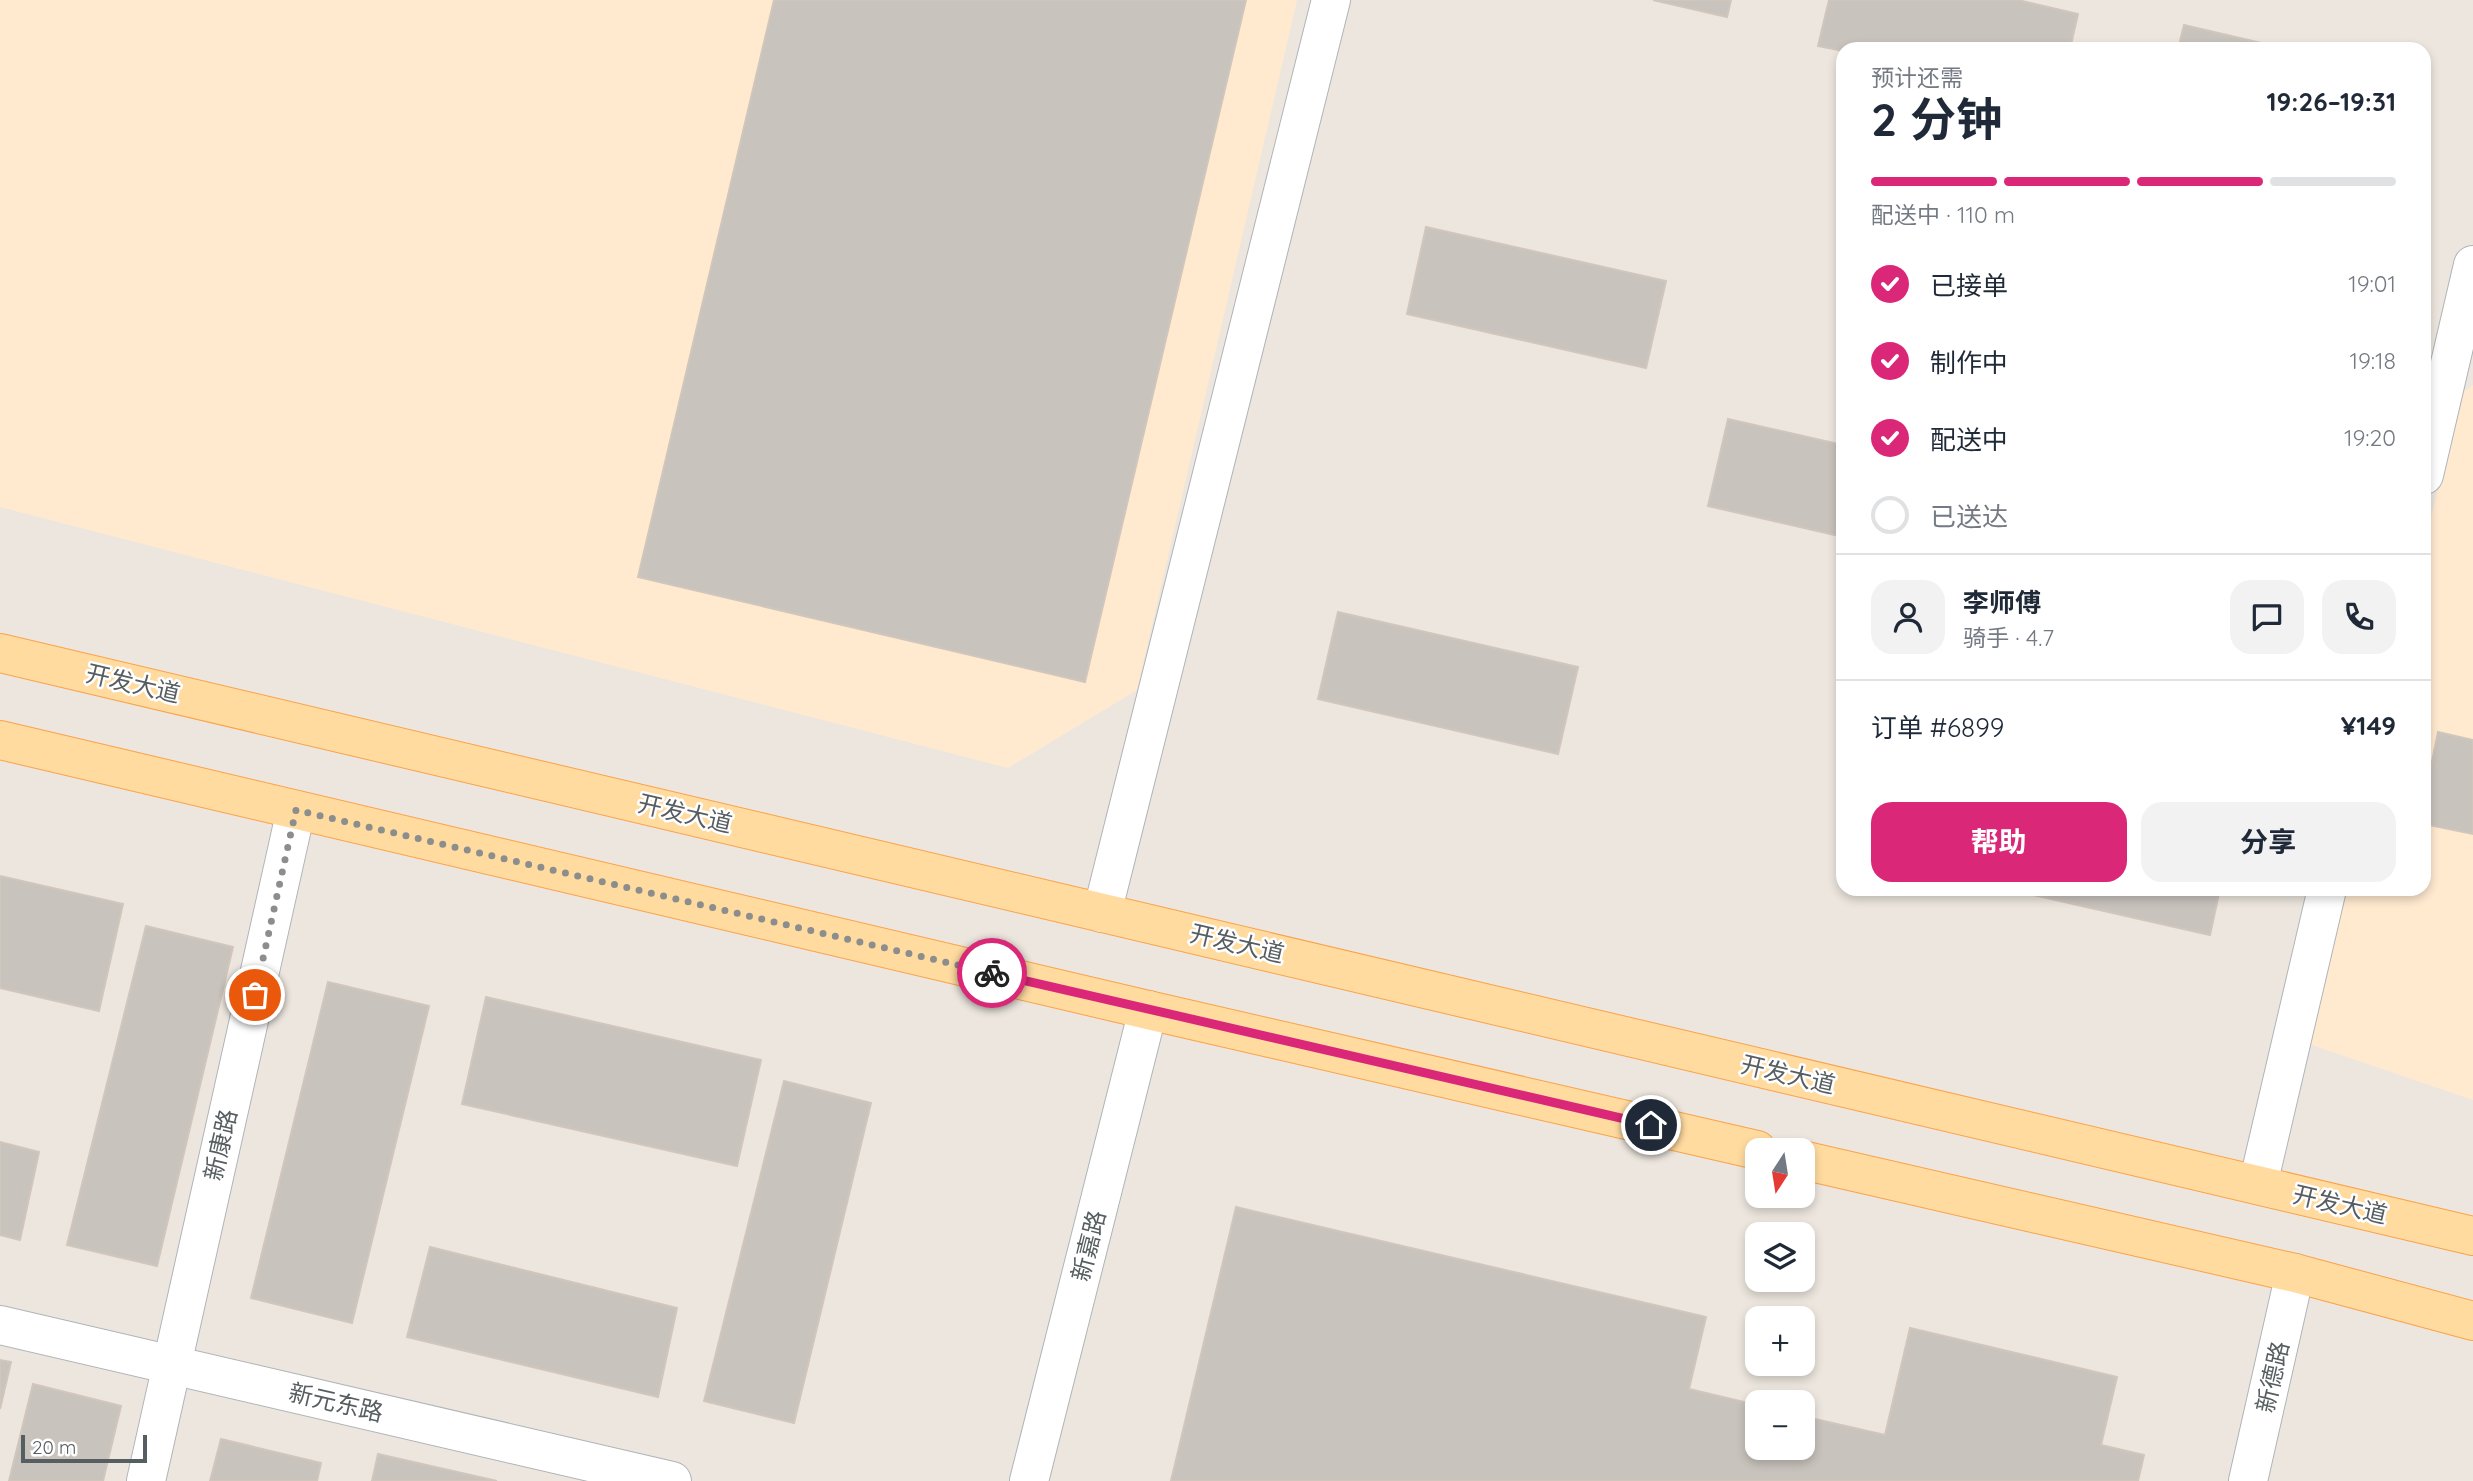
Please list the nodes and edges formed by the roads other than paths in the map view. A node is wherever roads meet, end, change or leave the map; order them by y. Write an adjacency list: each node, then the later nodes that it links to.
1 (1331, 0): 8 (street)
2 (2473, 264): 3 (street)
3 (2431, 445)
4 (0, 653): 8 (main road, 开发大道)
5 (0, 740): 6 (main road)
6 (296, 810): 9 (main road); 17 (street, 新康路)
7 (2325, 896): 12 (street)
8 (1102, 912): 13 (main road, 开发大道)
9 (1148, 1010): 10 (main road); 20 (street, 新嘉路)
10 (1745, 1147)
11 (1815, 1163): 14 (main road)
12 (2260, 1176)
13 (2473, 1236)
14 (2295, 1273): 15 (main road); 21 (street, 新德路)
15 (2473, 1321)
16 (0, 1325): 17 (street, 新元东路)
17 (172, 1365): 18 (street, 新康路); 19 (street, 新元东路)
18 (146, 1481)
19 (672, 1481)
20 (1029, 1481)
21 (2248, 1481)

